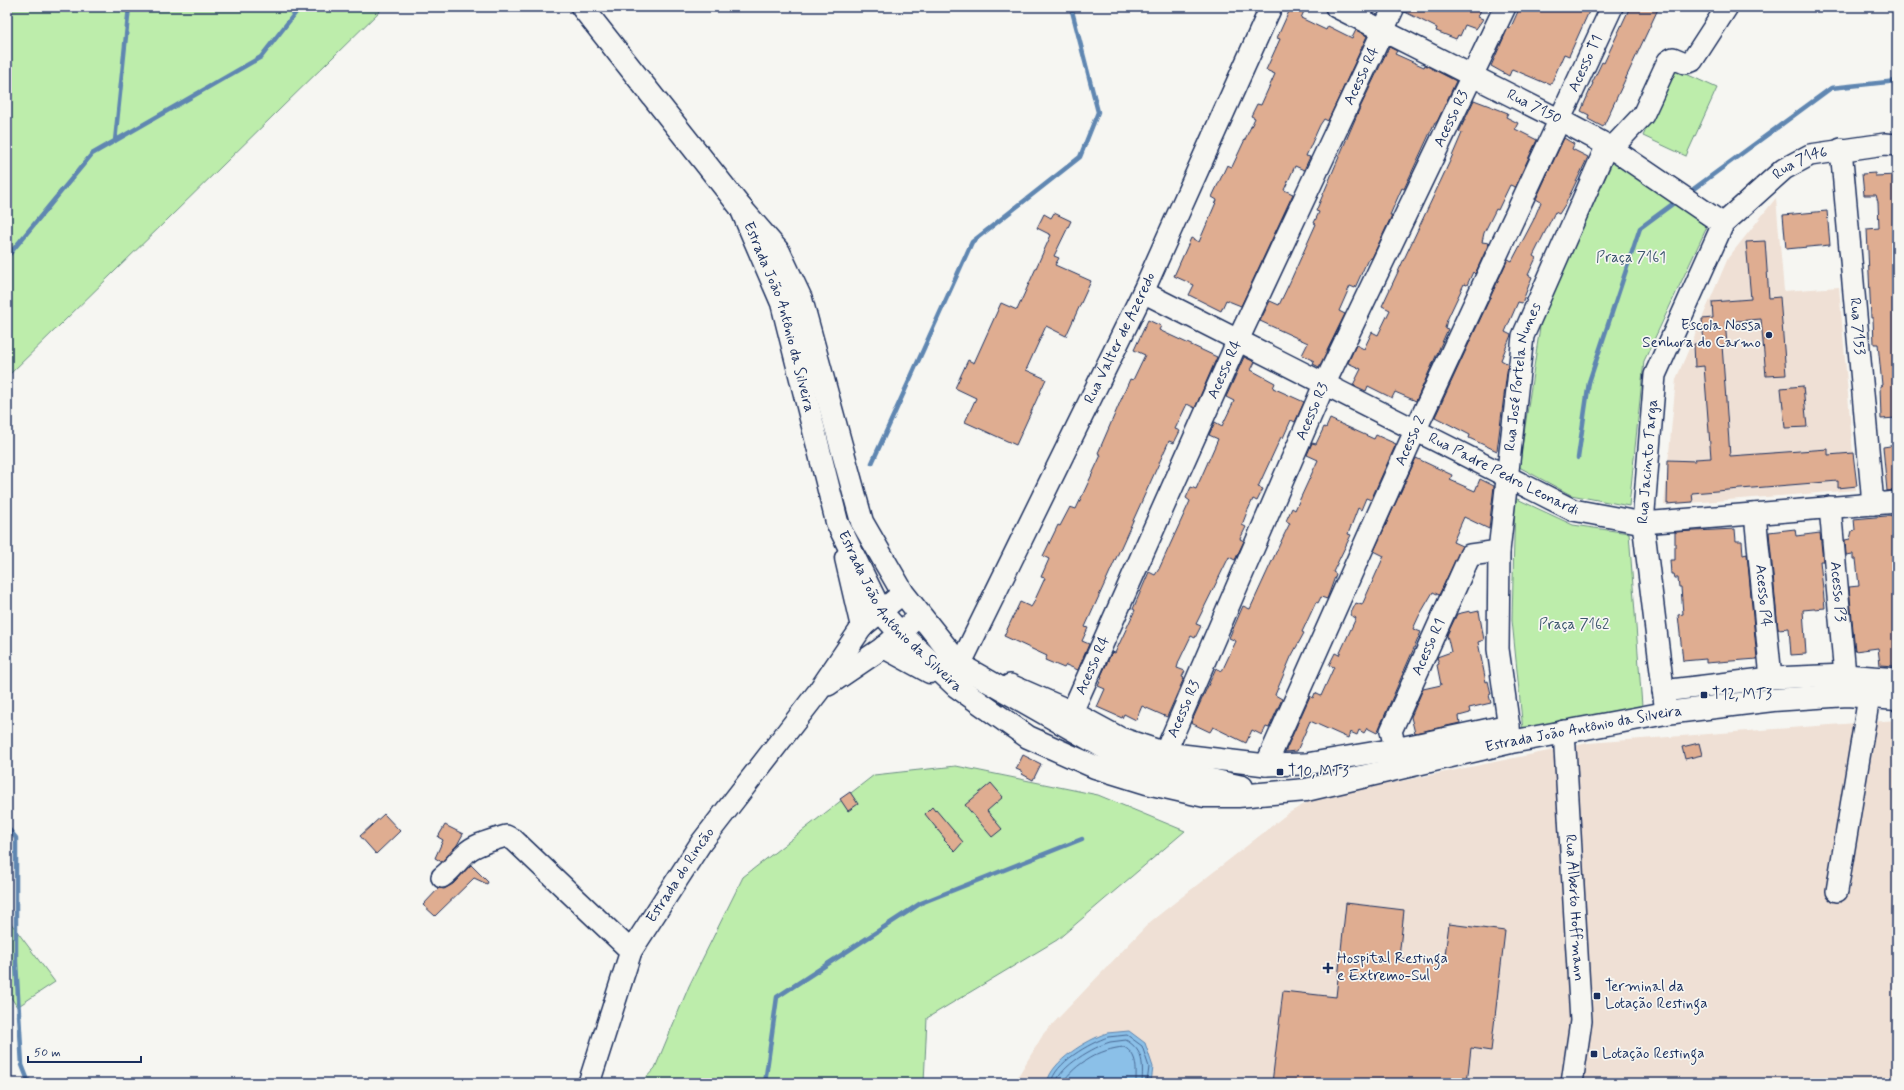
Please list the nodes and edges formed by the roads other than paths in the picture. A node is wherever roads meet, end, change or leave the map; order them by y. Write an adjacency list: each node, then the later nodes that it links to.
1 (582, 7): 14 (main road, Estrada João Antônio da Silveira)
2 (1271, 7): 16 (street, Rua Valter de Azeredo)
3 (1336, 7): 8 (street, Rua 7150)
4 (1394, 7): 8 (street, Acesso R4)
5 (1505, 7): 9 (street, Acesso R3)
6 (1612, 7): 10 (street, Acesso T1)
7 (1727, 7): 12 (street, Rua José Portela Nunes)
8 (1383, 30): 9 (street, Rua 7150); 17 (street, Acesso R4)
9 (1473, 76): 10 (street, Rua 7150); 18 (street, Acesso R3)
10 (1560, 120): 12 (street, Rua 7150); 19 (street, Acesso 2)
11 (1897, 145): 13 (street, Rua 7146)
12 (1609, 147): 15 (street, Rua 7150); 20 (street, Rua José Portela Nunes)
13 (1840, 149): 15 (street, Rua 7146); 22 (street, Rua 7153)
14 (740, 208): 25 (main road, Estrada João Antônio da Silveira); 28 (main road, Estrada João Antônio da Silveira)
15 (1723, 224): 26 (street, Rua Jacinto Targa)
16 (1144, 292): 17 (street, Rua Padre Pedro Leonardi); 33 (street, Rua Valter de Azeredo)
17 (1238, 340): 18 (street, Rua Padre Pedro Leonardi); 41 (street, Acesso R4)
18 (1324, 384): 19 (street, Rua Padre Pedro Leonardi); 46 (street, Acesso R3)
19 (1415, 431): 20 (street, Rua Padre Pedro Leonardi); 49 (street, Acesso 2)
20 (1506, 478): 26 (street, Rua Padre Pedro Leonardi); 27 (street, Rua José Portela Nunes)
21 (1897, 502): 22 (street, Rua Padre Pedro Leonardi)
22 (1873, 504): 23 (street, Rua Padre Pedro Leonardi)
23 (1830, 507): 24 (street, Rua Padre Pedro Leonardi); 34 (street, Acesso P3)
24 (1755, 514): 26 (street, Rua Padre Pedro Leonardi); 35 (street, Acesso P4)
25 (837, 522): 29 (main road, Estrada João Antônio da Silveira); 31 (main road)
26 (1643, 523): 37 (street, Rua Jacinto Targa)
27 (1499, 551): 44 (street, Rua José Portela Nunes); 47 (street, Acesso R1)
28 (903, 593): 29 (street, Estrada do Rincão); 30 (main road, Estrada João Antônio da Silveira)
29 (881, 612): 31 (street, Estrada do Rincão); 32 (main road, Estrada João Antônio da Silveira)
30 (920, 615): 32 (street, Estrada do Rincão); 33 (main road, Estrada João Antônio da Silveira)
31 (862, 628): 38 (street, Estrada do Rincão)
32 (892, 640): 33 (main road, Estrada João Antônio da Silveira); 38 (street, Estrada do Rincão)
33 (962, 674): 41 (street, Estrada João Antônio da Silveira); 45 (main road, Estrada João Antônio da Silveira); 51 (main road, Estrada João Antônio da Silveira)
34 (1845, 675): 35 (street, Estrada João Antônio da Silveira); 36 (street, Estrada João Antônio da Silveira)
35 (1771, 678): 37 (street, Estrada João Antônio da Silveira)
36 (1897, 679)
37 (1663, 691): 42 (street, Rua Jacinto Targa)
38 (818, 692): 54 (street, Estrada do Rincão)
39 (1870, 697): 40 (main road, Estrada João Antônio da Silveira); 42 (main road, Estrada João Antônio da Silveira); 53 (street)
40 (1897, 698)
41 (1072, 712): 45 (street, Estrada João Antônio da Silveira)
42 (1666, 713): 43 (main road, Estrada João Antônio da Silveira)
43 (1564, 731): 44 (main road, Estrada João Antônio da Silveira); 56 (street, Rua Alberto Hoffmann)
44 (1510, 734): 47 (main road, Estrada João Antônio da Silveira)
45 (1117, 745): 46 (street, Estrada João Antônio da Silveira); 51 (main road, Estrada João Antônio da Silveira)
46 (1165, 753): 49 (street, Estrada João Antônio da Silveira)
47 (1398, 758): 48 (street, Estrada João Antônio da Silveira); 50 (main road, Estrada João Antônio da Silveira)
48 (1306, 764): 49 (street, Estrada João Antônio da Silveira); 50 (street)
49 (1266, 765)
50 (1306, 790): 51 (main road, Estrada João Antônio da Silveira)
51 (1275, 792)
52 (442, 877): 54 (street)
53 (1836, 891)
54 (631, 951): 55 (street, Estrada do Rincão)
55 (589, 1083)
56 (1572, 1083)

